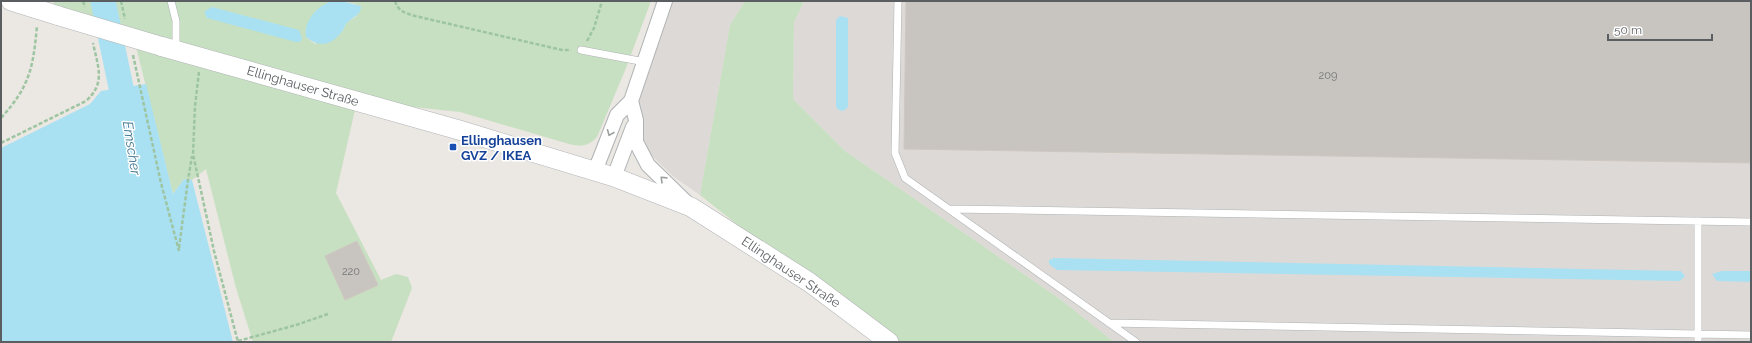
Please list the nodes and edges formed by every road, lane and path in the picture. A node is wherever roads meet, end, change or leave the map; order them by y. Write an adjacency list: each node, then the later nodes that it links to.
1 (11, 1): 8 (main road, Ellinghauser Straße)
2 (121, 1): 9 (path)
3 (171, 1): 10 (lane)
4 (395, 1): 11 (path)
5 (602, 1): 11 (path)
6 (665, 1): 14 (street)
7 (898, 1): 24 (lane)
8 (39, 5): 10 (main road, Ellinghauser Straße, bridge); 17 (path)
9 (126, 24)
10 (168, 48): 13 (main road, Ellinghauser Straße)
11 (582, 50): 14 (lane)
12 (133, 54): 20 (path)
13 (200, 57): 20 (path); 21 (main road, Ellinghauser Straße)
14 (645, 62): 16 (street)
15 (99, 82): 19 (path)
16 (631, 101): 18 (street, Ellinghauser Straße); 21 (street, one-way to 21)
17 (1, 118)
18 (635, 123): 22 (street); 23 (street, Ellinghauser Straße, one-way to 18)
19 (1, 143)
20 (193, 154): 31 (path)
21 (595, 171): 22 (main road, Ellinghauser Straße)
22 (614, 177): 23 (main road, Ellinghauser Straße)
23 (691, 207): 32 (main road, Ellinghauser Straße)
24 (949, 209): 25 (lane); 28 (lane)
25 (1698, 221): 26 (lane); 29 (lane)
26 (1751, 222)
27 (328, 314): 31 (path)
28 (1109, 322): 29 (lane); 33 (lane)
29 (1698, 334): 30 (lane); 34 (lane)
30 (1751, 334)
31 (238, 341)
32 (889, 342)
33 (1136, 342)
34 (1698, 342)

